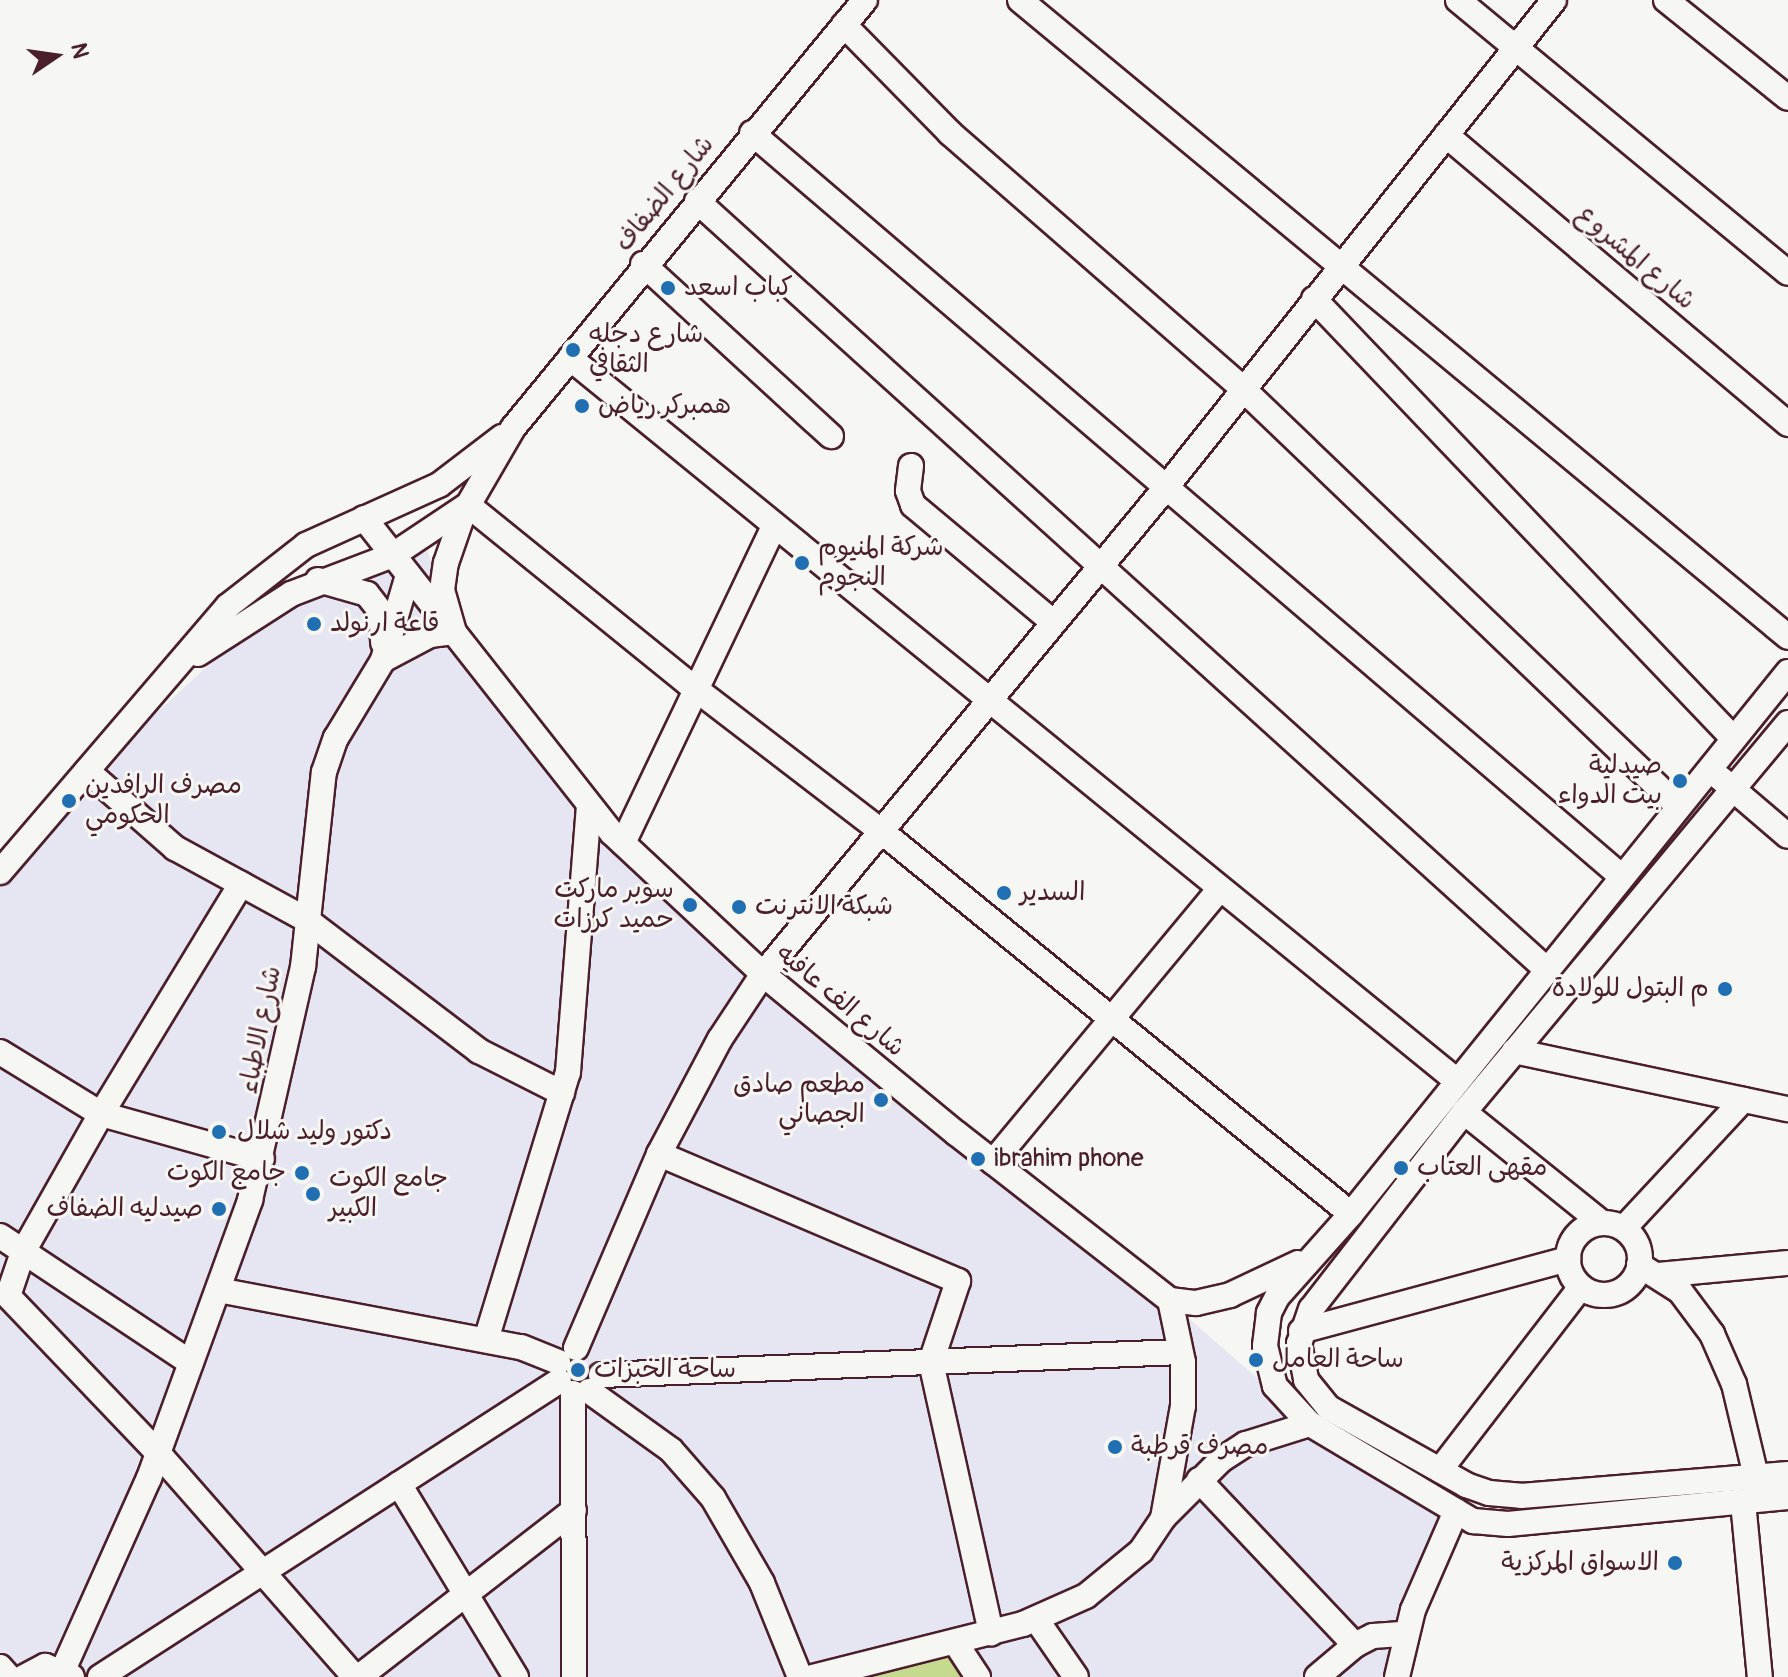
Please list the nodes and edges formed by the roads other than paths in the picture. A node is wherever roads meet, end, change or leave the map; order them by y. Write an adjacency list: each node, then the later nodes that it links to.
1 (865, 0): 6 (street, شارع الضفاف)
2 (1020, 0): 13 (street)
3 (1458, 0): 7 (street)
4 (1554, 0): 7 (street)
5 (1666, 0): 8 (street)
6 (844, 25): 9 (street, شارع الضفاف); 17 (street)
7 (1515, 48): 10 (street); 14 (street)
8 (1788, 98)
9 (752, 133): 11 (street, شارع الضفاف); 22 (street)
10 (1446, 135): 13 (street); 18 (street, شارع المشروع)
11 (697, 201): 12 (street, شارع الضفاف); 27 (street)
12 (643, 264): 16 (street, شارع الضفاف); 20 (street)
13 (1341, 265): 15 (street); 32 (street)
14 (1788, 273)
15 (1314, 299): 17 (street); 39 (street)
16 (570, 358): 19 (street, شارع الضفاف); 25 (street)
17 (1243, 389): 22 (street); 44 (street)
18 (1788, 424)
19 (513, 428): 23 (street); 24 (street)
20 (831, 436)
21 (911, 466): 30 (street)
22 (1164, 490): 27 (street); 49 (street)
23 (468, 505): 26 (street); 31 (street); 36 (street)
24 (364, 518): 26 (street, شارع الف عافيه); 34 (street)
25 (774, 526): 36 (street); 37 (street)
26 (393, 555): 28 (street, شارع الف عافيه); 29 (street)
27 (1100, 566): 30 (street); 53 (street)
28 (408, 575): 31 (street, شارع الف عافيه); 33 (street, شارع الاطباء)
29 (318, 580): 33 (street); 34 (street)
30 (1053, 622): 37 (street)
31 (454, 632): 33 (street); 43 (street, شارع الف عافيه)
32 (1788, 637)
33 (383, 660): 52 (street, شارع الاطباء)
34 (179, 666): 41 (street)
35 (1788, 672): 39 (street)
36 (694, 687): 45 (street); 47 (street)
37 (987, 702): 45 (street); 51 (street)
38 (1788, 723): 42 (street)
39 (1733, 738): 40 (street)
40 (1708, 769): 42 (street); 44 (street)
41 (87, 771): 48 (street); 50 (street)
42 (1731, 787): 46 (street); 56 (street)
43 (589, 806): 47 (street, شارع الف عافيه); 59 (street)
44 (1678, 806): 49 (street)
45 (881, 831): 54 (street); 55 (street)
46 (1788, 836)
47 (623, 843): 54 (street, شارع الف عافيه)
48 (0, 872)
49 (1621, 876): 53 (street)
50 (241, 884): 52 (street); 63 (street)
51 (1220, 889): 55 (street); 58 (street)
52 (307, 920): 59 (street); 65 (street, شارع الاطباء)
53 (1546, 969): 58 (street)
54 (763, 974): 64 (street); 66 (street, شارع الف عافيه)
55 (1112, 1019): 66 (street); 67 (street)
56 (1514, 1051): 60 (street); 62 (street)
57 (0, 1052): 63 (street)
58 (1457, 1081): 67 (street)
59 (562, 1093): 79 (street)
60 (1743, 1100): 61 (street); 68 (street)
61 (1788, 1109)
62 (1464, 1112): 68 (street); 78 (street)
63 (101, 1114): 65 (street); 71 (street)
64 (659, 1154): 81 (street); 83 (street)
65 (262, 1159): 76 (street, شارع الاطباء)
66 (993, 1162): 77 (street, شارع الف عافيه)
67 (1351, 1214): 70 (street)
68 (1612, 1225): 72 (street); 74 (street)
69 (0, 1236): 71 (street)
70 (1329, 1240): 77 (street); 84 (street)
71 (23, 1252): 82 (street); 85 (street)
72 (1568, 1259): 75 (street); 78 (street)
73 (1788, 1263): 74 (street)
74 (1648, 1270): 75 (street); 88 (street)
75 (1581, 1287): 86 (street)
76 (218, 1290): 79 (street); 82 (street, شارع الاطباء)
77 (1170, 1300): 80 (street)
78 (1301, 1331): 86 (street)
79 (486, 1340): 83 (street)
80 (1181, 1352): 81 (street); 95 (street)
81 (931, 1362): 83 (street); 99 (street)
82 (191, 1363): 85 (street, شارع الاطباء)
83 (576, 1375): 90 (street); 93 (street); 111 (street)
84 (1310, 1424): 89 (street); 94 (street)
85 (158, 1453): 96 (street); 104 (street, شارع الاطباء)
86 (1440, 1470): 88 (street)
87 (1788, 1474): 88 (street)
88 (1756, 1476)
89 (1199, 1480): 95 (street); 102 (street)
90 (399, 1484): 96 (street); 97 (street)
91 (1788, 1497): 92 (street)
92 (1743, 1502): 94 (street); 117 (street)
93 (574, 1510): 97 (street); 110 (street)
94 (1456, 1511): 100 (street)
95 (1163, 1518): 98 (street)
96 (264, 1572): 107 (street); 108 (street)
97 (465, 1594): 108 (street); 109 (street)
98 (1036, 1619): 99 (street); 114 (street)
99 (991, 1633): 101 (street)
100 (1405, 1634): 102 (street); 116 (street)
101 (955, 1642): 112 (street); 113 (street)
102 (1355, 1645): 115 (street)
103 (0, 1667): 105 (street)
104 (67, 1673): 106 (street)
105 (9, 1677)
106 (24, 1677)
107 (100, 1677)
108 (357, 1677)
109 (516, 1677)
110 (574, 1677)
111 (800, 1677)
112 (813, 1677)
113 (978, 1677)
114 (1076, 1677)
115 (1317, 1677)
116 (1397, 1677)
117 (1760, 1677)

